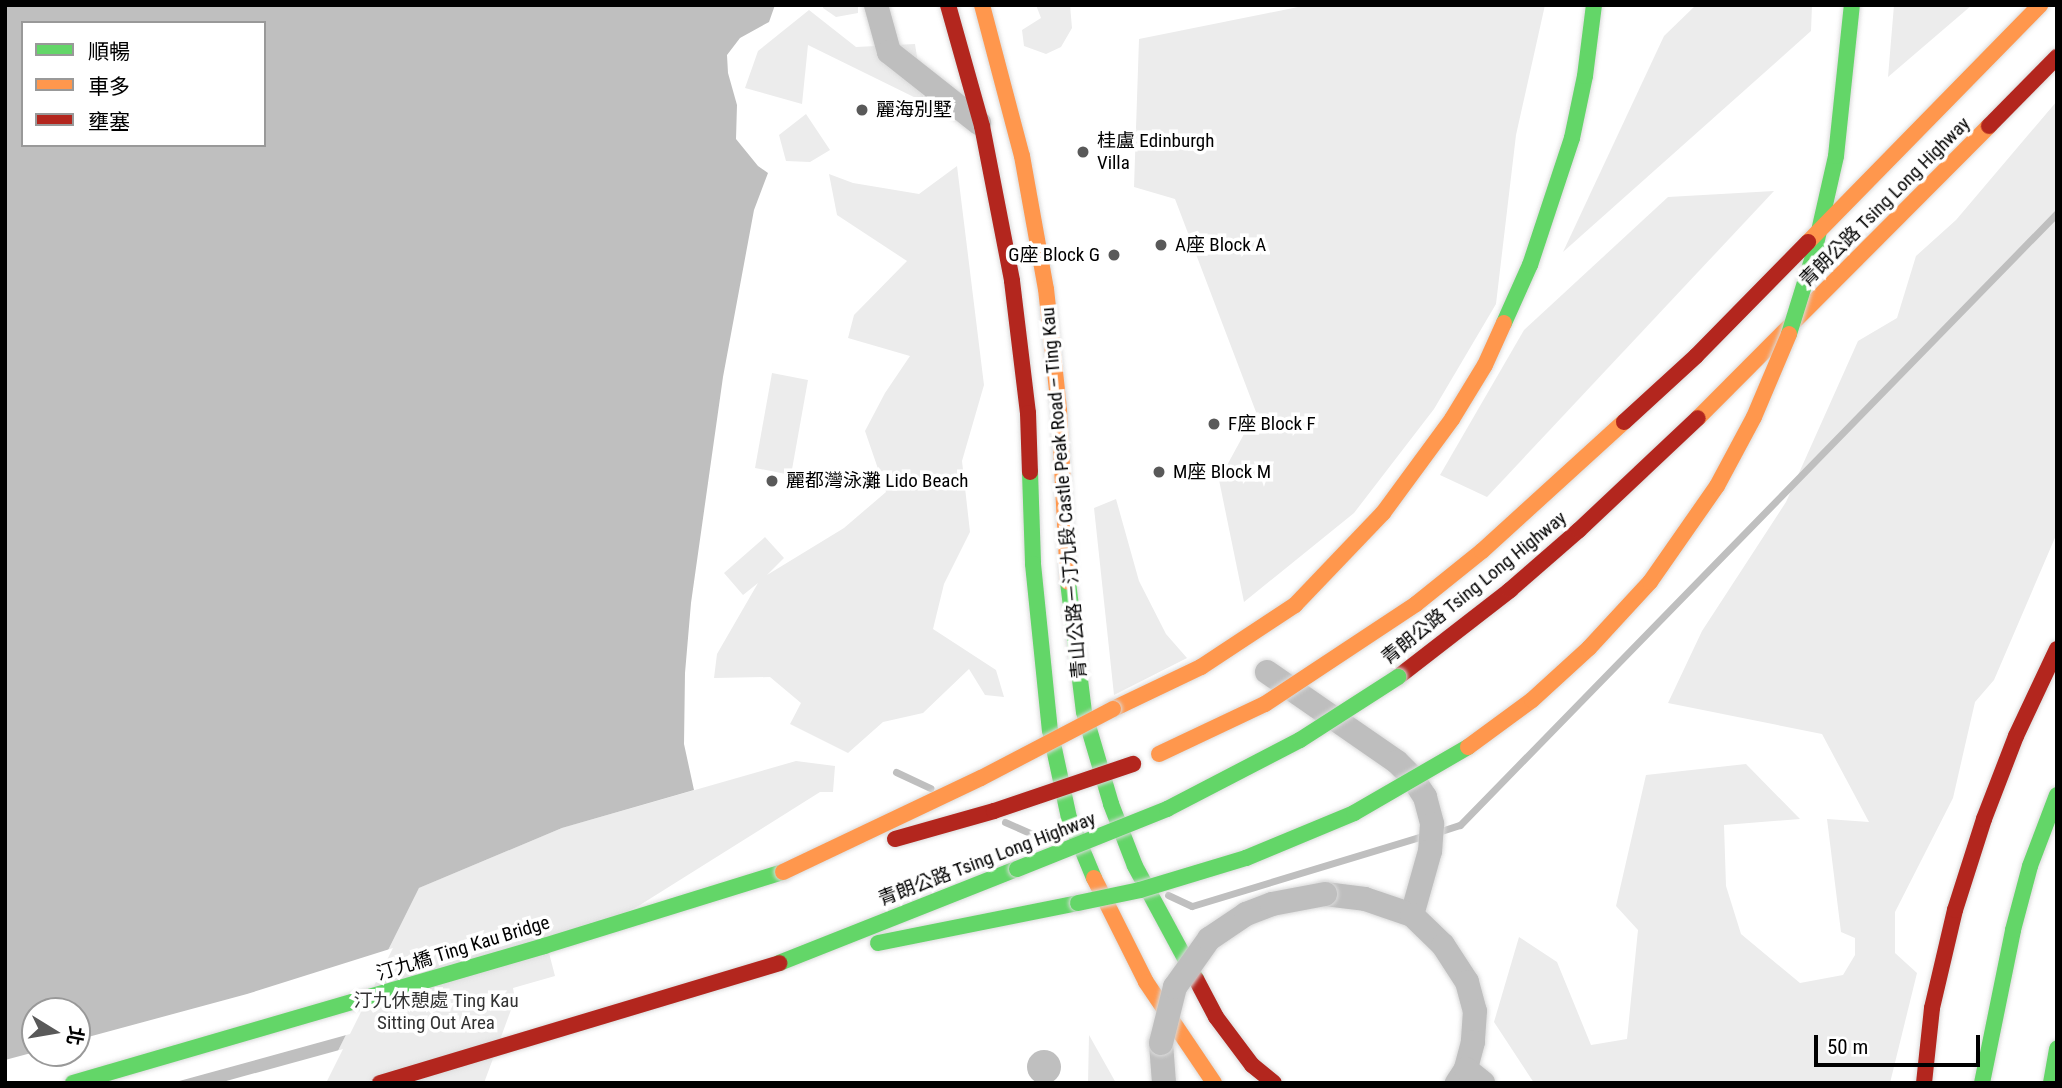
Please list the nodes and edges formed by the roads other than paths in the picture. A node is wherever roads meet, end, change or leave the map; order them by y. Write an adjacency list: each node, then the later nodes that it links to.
1 (876, 5): 8 (street)
2 (948, 5): 8 (main road, 青山公路－汀九段 Castle Peak Road – Ting Kau)
3 (982, 5): 22 (main road, 青山公路－汀九段 Castle Peak Road – Ting Kau, bridge)
4 (1594, 5): 12 (main road, bridge)
5 (1852, 5): 13 (main road, bridge)
6 (2040, 5): 12 (main road, 青朗公路 Tsing Long Highway, bridge)
7 (2057, 57): 15 (main road, 青朗公路 Tsing Long Highway, bridge)
8 (982, 126): 13 (main road, 青山公路－汀九段 Castle Peak Road – Ting Kau)
9 (2057, 649): 23 (main road)
10 (1267, 672): 14 (street)
11 (2057, 795): 24 (main road)
12 (783, 872): 18 (main road, 汀九橋 Ting Kau Bridge)
13 (1103, 898): 15 (main road, bridge); 21 (main road, 青山公路－汀九段 Castle Peak Road – Ting Kau)
14 (1412, 915): 17 (street); 20 (street, bridge)
15 (787, 960): 19 (main road)
16 (2057, 1049): 25 (main road)
17 (1468, 1078)
18 (73, 1083)
19 (380, 1083)
20 (1164, 1083)
21 (1214, 1083)
22 (1274, 1083)
23 (1924, 1083)
24 (1982, 1083)
25 (2051, 1083)

